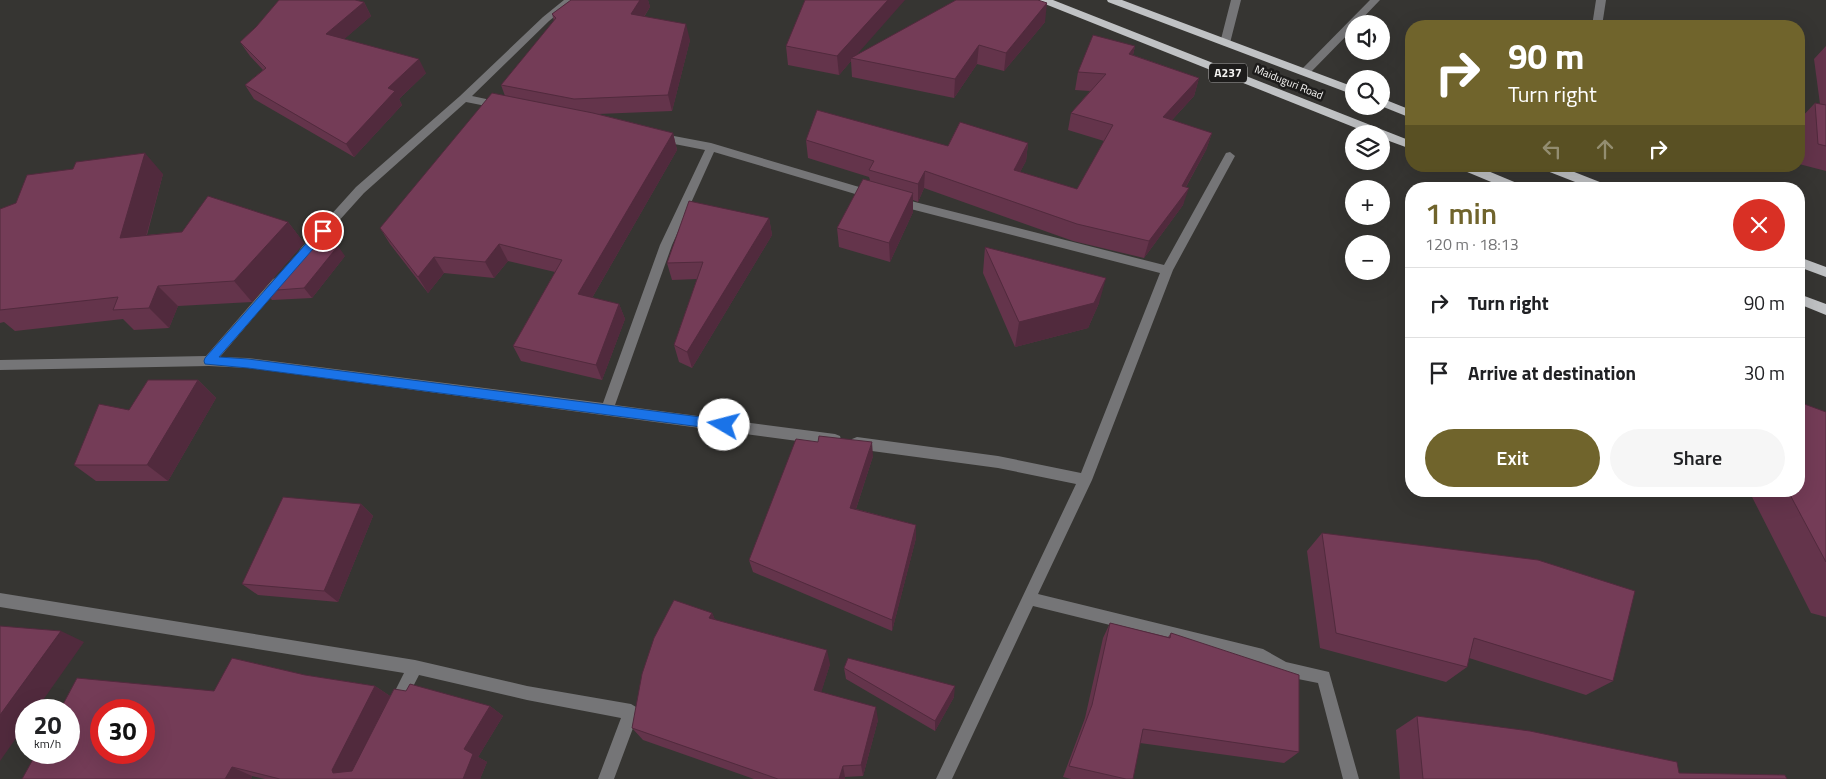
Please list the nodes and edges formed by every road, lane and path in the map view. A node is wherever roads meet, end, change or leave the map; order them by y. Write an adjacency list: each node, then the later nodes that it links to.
1 (570, 0): 11 (street)
2 (1044, 0): 16 (highway, Maiduguri Road / A237)
3 (1112, 0): 8 (highway, Maiduguri Road / A237)
4 (1236, 0): 8 (street)
5 (1375, 0): 9 (street)
6 (1601, 0): 7 (street)
7 (1598, 20)
8 (1225, 43): 9 (highway, Maiduguri Road / A237)
9 (1305, 72): 10 (highway, Maiduguri Road / A237)
10 (1345, 88)
11 (464, 98): 13 (street); 23 (street)
12 (1390, 106): 14 (highway)
13 (512, 107)
14 (1405, 112)
15 (645, 134): 17 (street)
16 (1405, 144)
17 (711, 147): 25 (street); 32 (street)
18 (1230, 156): 25 (street)
19 (1479, 172): 21 (highway)
20 (1562, 172): 22 (highway)
21 (1503, 182)
22 (1588, 182)
23 (298, 259)
24 (1805, 264): 26 (highway)
25 (1167, 270): 33 (street)
26 (1826, 272)
27 (285, 273): 30 (street)
28 (1805, 301): 29 (highway)
29 (1826, 310)
30 (209, 361): 31 (street); 32 (street)
31 (0, 365)
32 (607, 409): 33 (street)
33 (1085, 480): 34 (street)
34 (1028, 598): 39 (street); 40 (street)
35 (0, 600): 36 (street)
36 (415, 668): 37 (street); 38 (street)
37 (389, 719)
38 (606, 779)
39 (944, 779)
40 (1351, 779)

